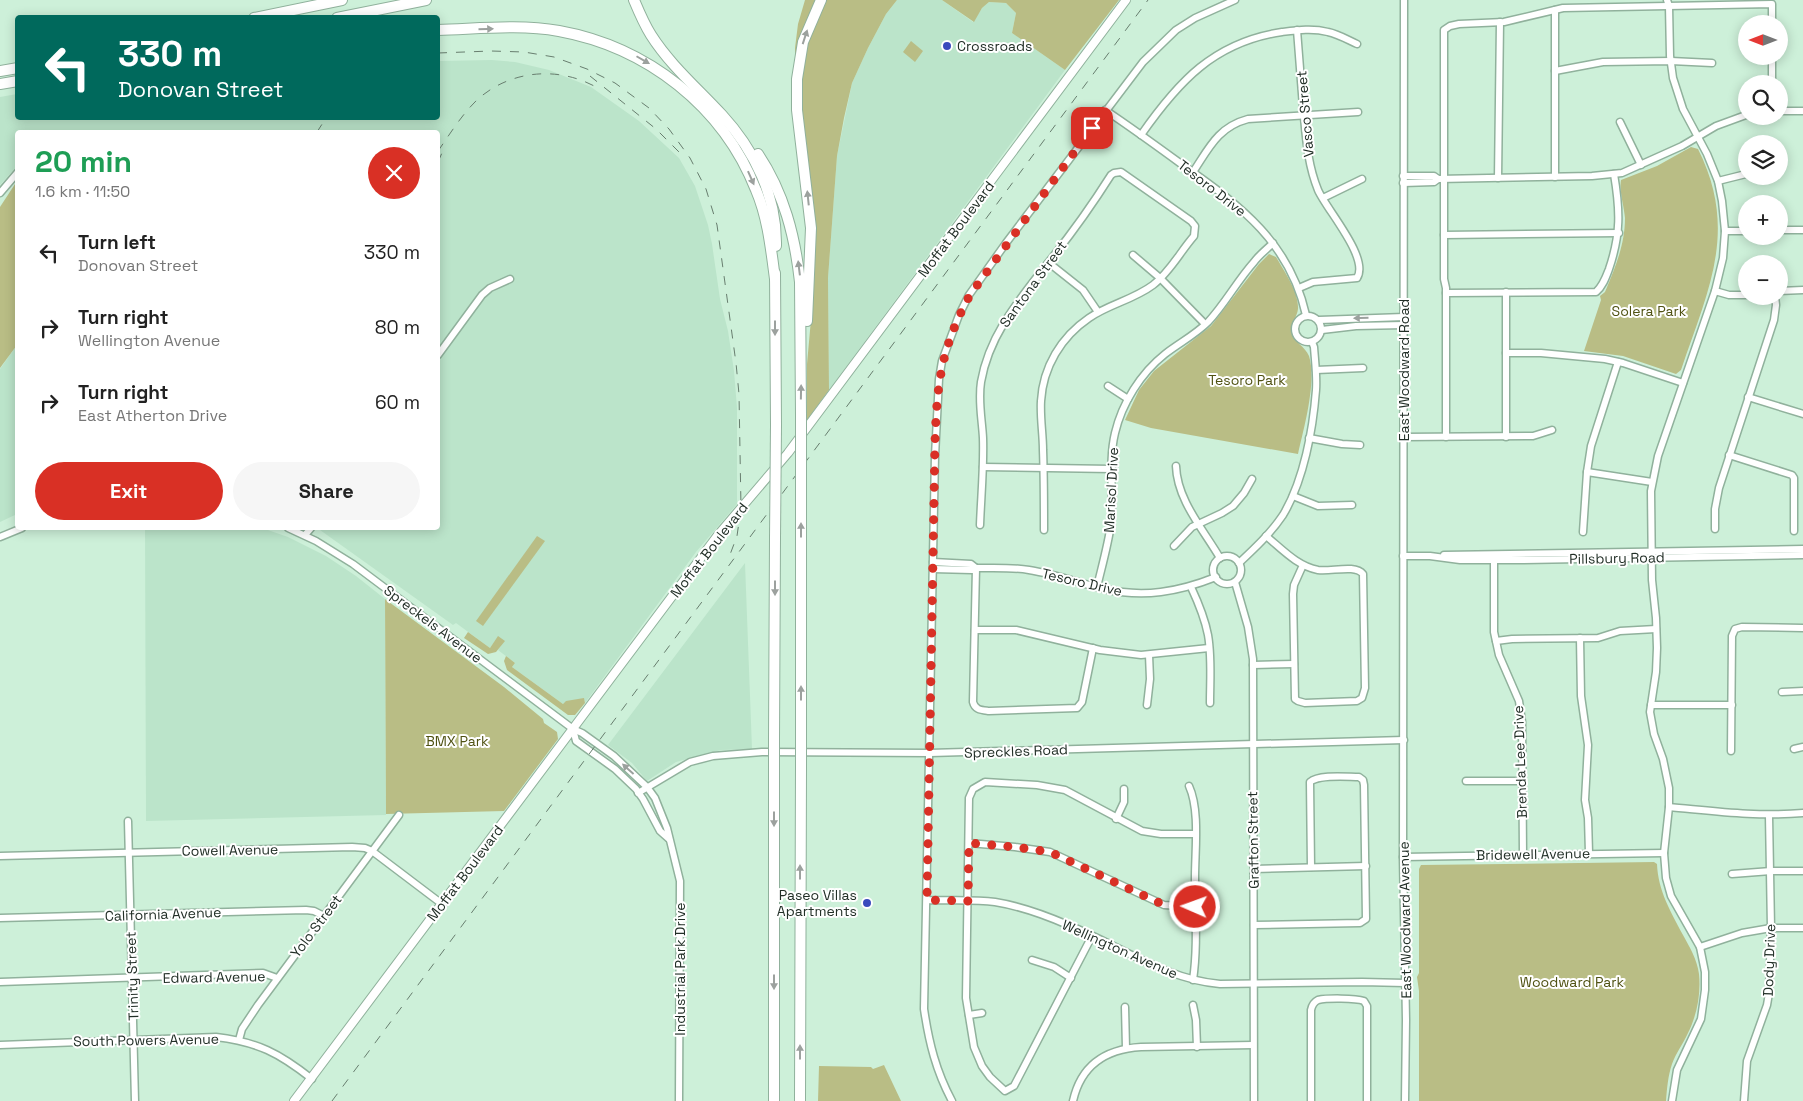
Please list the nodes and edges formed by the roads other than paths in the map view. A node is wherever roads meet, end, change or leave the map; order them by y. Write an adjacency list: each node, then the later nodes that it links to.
1 (342, 0): 11 (highway)
2 (426, 0): 12 (highway)
3 (634, 0): 58 (highway)
4 (639, 0): 78 (highway, one-way to 4)
5 (821, 0): 78 (highway, one-way to 5)
6 (1126, 0): 144 (main road, Moffat Boulevard)
7 (1235, 0): 25 (street)
8 (1404, 0): 42 (street, East Woodward Road)
9 (1669, 2): 10 (street); 13 (street); 18 (street)
10 (1555, 10): 14 (street); 21 (street)
11 (269, 15)
12 (352, 15)
13 (1772, 15)
14 (1500, 22): 40 (street); 43 (street)
15 (440, 30): 58 (highway, one-way to 58)
16 (1297, 30): 17 (street); 29 (street, Vasco Street); 32 (street)
17 (1357, 44)
18 (1671, 61): 19 (street); 21 (street); 33 (street)
19 (1712, 63)
20 (15, 68): 22 (highway)
21 (1555, 70): 39 (street)
22 (0, 71)
23 (15, 82): 24 (highway)
24 (0, 84)
25 (1106, 110): 32 (street, Tesoro Drive); 122 (street)
26 (1788, 111): 27 (street)
27 (1803, 111)
28 (1358, 112): 29 (street)
29 (1304, 115): 35 (street); 46 (street, Vasco Street)
30 (1738, 118): 33 (street)
31 (1620, 122): 34 (street)
32 (1141, 135): 35 (street, Tesoro Drive)
33 (1697, 136): 34 (street); 44 (street)
34 (1641, 165): 36 (street)
35 (1193, 172): 53 (street, Tesoro Drive)
36 (1614, 174): 39 (street); 51 (street)
37 (15, 175): 45 (street)
38 (1738, 176): 44 (street)
39 (1555, 177): 40 (street)
40 (1498, 178): 43 (street)
41 (1362, 179): 46 (street)
42 (1403, 179): 43 (street); 70 (street, East Woodward Road)
43 (1441, 179): 52 (street)
44 (1718, 181): 49 (street)
45 (0, 192)
46 (1322, 198): 59 (street, Vasco Street)
47 (1788, 230): 48 (street)
48 (1803, 230)
49 (1725, 231): 50 (street); 62 (street)
50 (1738, 231)
51 (1619, 233): 52 (street); 63 (street)
52 (1444, 235): 64 (street)
53 (1273, 243): 59 (street, Tesoro Drive); 71 (street, Marisol Drive)
54 (1133, 255): 56 (street)
55 (1048, 263): 56 (street, Santona Street); 67 (street); 93 (street, Santona Street)
56 (1160, 278): 67 (street); 71 (street)
57 (510, 279): 74 (street)
58 (775, 279): 213 (highway, one-way to 213, bridge)
59 (1298, 288): 68 (street, Tesoro Drive)
60 (1788, 290): 61 (street)
61 (1803, 290)
62 (1715, 291): 65 (street); 80 (street)
63 (1506, 292): 64 (street); 75 (street)
64 (1446, 293): 87 (street)
65 (1738, 295)
66 (1776, 305): 82 (street)
67 (1098, 312): 94 (street)
68 (1306, 315): 69 (street); 73 (street)
69 (1319, 320): 70 (street, one-way to 69); 72 (street)
70 (1404, 321): 72 (street); 86 (street, East Woodward Road)
71 (1205, 324): 83 (street, Marisol Drive)
72 (1322, 330): 73 (street)
73 (1312, 342): 79 (street)
74 (440, 351)
75 (1506, 353): 76 (street); 88 (street)
76 (1618, 362): 80 (street); 96 (street)
77 (1363, 368): 79 (street)
78 (802, 369): 214 (highway, one-way to 78, bridge)
79 (1316, 370): 89 (street)
80 (1684, 383): 98 (street)
81 (1108, 386): 83 (street)
82 (1748, 397): 84 (street); 91 (street)
83 (1128, 399): 95 (street, Marisol Drive)
84 (1803, 414)
85 (1552, 430): 88 (street)
86 (1404, 437): 87 (street); 117 (street, East Woodward Road)
87 (1446, 437): 88 (street)
88 (1506, 437)
89 (1308, 438): 90 (street); 99 (street)
90 (1360, 445)
91 (1729, 455): 103 (street); 108 (street)
92 (1176, 466): 101 (street)
93 (983, 467): 94 (street); 102 (street, Santona Street)
94 (1044, 468): 95 (street); 107 (street)
95 (1112, 469): 126 (street, Marisol Drive)
96 (1587, 472): 98 (street); 109 (street)
97 (1252, 479): 101 (street)
98 (1652, 482): 115 (street)
99 (1293, 496): 100 (street); 111 (street)
100 (1352, 505)
101 (1198, 523): 113 (street); 119 (street)
102 (980, 526)
103 (1715, 528)
104 (17, 530): 112 (street)
105 (293, 530): 110 (street, Spreckels Avenue)
106 (309, 530): 110 (street)
107 (1044, 530)
108 (1794, 531)
109 (1583, 532)
110 (305, 535): 144 (street, Spreckels Avenue)
111 (1266, 536): 120 (street); 121 (street)
112 (0, 537)
113 (1174, 546)
114 (1803, 549): 115 (street, Pillsbury Road)
115 (1651, 555): 116 (street, Pillsbury Road); 118 (street, Pillsbury Road); 130 (street)
116 (1803, 555)
117 (1404, 556): 118 (street, Pillsbury Road); 145 (street, East Woodward Road)
118 (1494, 556): 132 (street, Brenda Lee Drive)
119 (1220, 558): 120 (street); 124 (street)
120 (1239, 562): 125 (street)
121 (1303, 565): 136 (street); 136 (street)
122 (933, 566): 123 (street, Tesoro Drive); 150 (street)
123 (976, 568): 126 (street, Tesoro Drive); 129 (street)
124 (1216, 577): 125 (street); 127 (street, Tesoro Drive)
125 (1235, 582): 137 (street, Grafton Street)
126 (1096, 587): 127 (street, Tesoro Drive)
127 (1191, 587): 134 (street)
128 (1803, 628): 143 (street)
129 (974, 630): 133 (street); 133 (street)
130 (1656, 630): 131 (street); 142 (street)
131 (1580, 638): 132 (street); 169 (street)
132 (1496, 641): 151 (street, Brenda Lee Drive)
133 (1093, 648): 135 (street)
134 (1209, 648): 135 (street); 140 (street)
135 (1149, 654): 141 (street)
136 (1294, 664): 137 (street)
137 (1253, 665): 146 (street, Grafton Street)
138 (1782, 692): 139 (street)
139 (1803, 692)
140 (1210, 703)
141 (1146, 705)
142 (1651, 705): 143 (street); 157 (street)
143 (1732, 705): 149 (street)
144 (573, 729): 154 (street, Industrial Park Drive, one-way to 144); 156 (street, Industrial Park Drive); 181 (main road, Moffat Boulevard)
145 (1404, 740): 146 (street, Spreckles Road); 172 (street, East Woodward Avenue)
146 (1253, 744): 150 (street, Spreckles Road); 175 (street, Grafton Street)
147 (1803, 747): 148 (street)
148 (1794, 749)
149 (1732, 750)
150 (930, 753): 154 (street, Spreckles Road); 179 (street)
151 (1522, 781): 152 (street); 170 (street, Brenda Lee Drive)
152 (1466, 782)
153 (1188, 786): 163 (street)
154 (647, 787): 156 (street, Spreckles Road); 164 (street, Industrial Park Drive)
155 (1124, 789): 161 (street)
156 (638, 792): 164 (street, Industrial Park Drive)
157 (1669, 807): 160 (street); 167 (street)
158 (1803, 813): 160 (street)
159 (399, 815): 166 (street, Yolo Street)
160 (1770, 816): 176 (street, Dody Drive)
161 (1116, 818): 163 (street); 165 (street)
162 (128, 821): 168 (street, Trinity Street)
163 (1195, 834): 182 (street)
164 (669, 839): 212 (street, Industrial Park Drive)
165 (969, 843): 180 (street); 182 (street)
166 (372, 851): 168 (street, Cowell Avenue); 181 (street, Cowell Avenue); 184 (street, Yolo Street)
167 (1664, 852): 169 (street, Bridewell Avenue); 190 (street)
168 (129, 853): 171 (street, Cowell Avenue); 183 (street, Trinity Street)
169 (1588, 853): 170 (street, Bridewell Avenue)
170 (1523, 855): 172 (street, Bridewell Avenue)
171 (0, 856)
172 (1403, 857): 198 (street, East Woodward Avenue)
173 (1366, 866): 174 (street); 174 (street); 186 (street)
174 (1311, 867): 175 (street)
175 (1254, 869): 186 (street, Grafton Street)
176 (1771, 871): 177 (street); 178 (street); 187 (street, Dody Drive)
177 (1803, 871)
178 (1732, 874)
179 (927, 900): 180 (street, Wellington Avenue); 215 (street)
180 (968, 901): 189 (street, Wellington Avenue); 202 (street)
181 (442, 904): 209 (main road, Moffat Boulevard)
182 (1195, 907): 195 (street)
183 (130, 915): 184 (street, California Avenue); 185 (street, California Avenue); 194 (street, Trinity Street)
184 (324, 916): 192 (street, Yolo Street)
185 (0, 918)
186 (1254, 925): 197 (street, Grafton Street)
187 (1771, 928): 188 (street); 190 (street); 222 (street, Dody Drive)
188 (1803, 928)
189 (1092, 936): 193 (street); 195 (street, Wellington Avenue)
190 (1700, 947): 221 (street)
191 (1032, 960): 193 (street)
192 (278, 978): 194 (street, Edward Avenue); 204 (street, Yolo Street)
193 (1071, 978): 202 (street)
194 (131, 979): 196 (street, Edward Avenue); 203 (street, Trinity Street)
195 (1193, 980): 197 (street, Wellington Avenue)
196 (0, 982)
197 (1254, 982): 198 (street, Wellington Avenue); 206 (street, Grafton Street)
198 (1406, 983): 220 (street, East Woodward Avenue)
199 (1193, 1005): 207 (street)
200 (1125, 1007): 208 (street)
201 (982, 1013): 202 (street)
202 (969, 1015)
203 (134, 1039): 204 (street, South Powers Avenue); 205 (street, South Powers Avenue); 210 (street, Trinity Street)
204 (239, 1040): 209 (street, South Powers Avenue)
205 (0, 1044)
206 (1253, 1046): 207 (street); 217 (street, Grafton Street)
207 (1197, 1047): 208 (street)
208 (1126, 1048): 216 (street)
209 (312, 1079): 211 (main road, Moffat Boulevard)
210 (135, 1101)
211 (294, 1101)
212 (679, 1101)
213 (774, 1101)
214 (800, 1101)
215 (952, 1101)
216 (1073, 1101)
217 (1254, 1101)
218 (1311, 1101): 219 (street)
219 (1367, 1101)
220 (1405, 1101)
221 (1672, 1101)
222 (1744, 1101)

